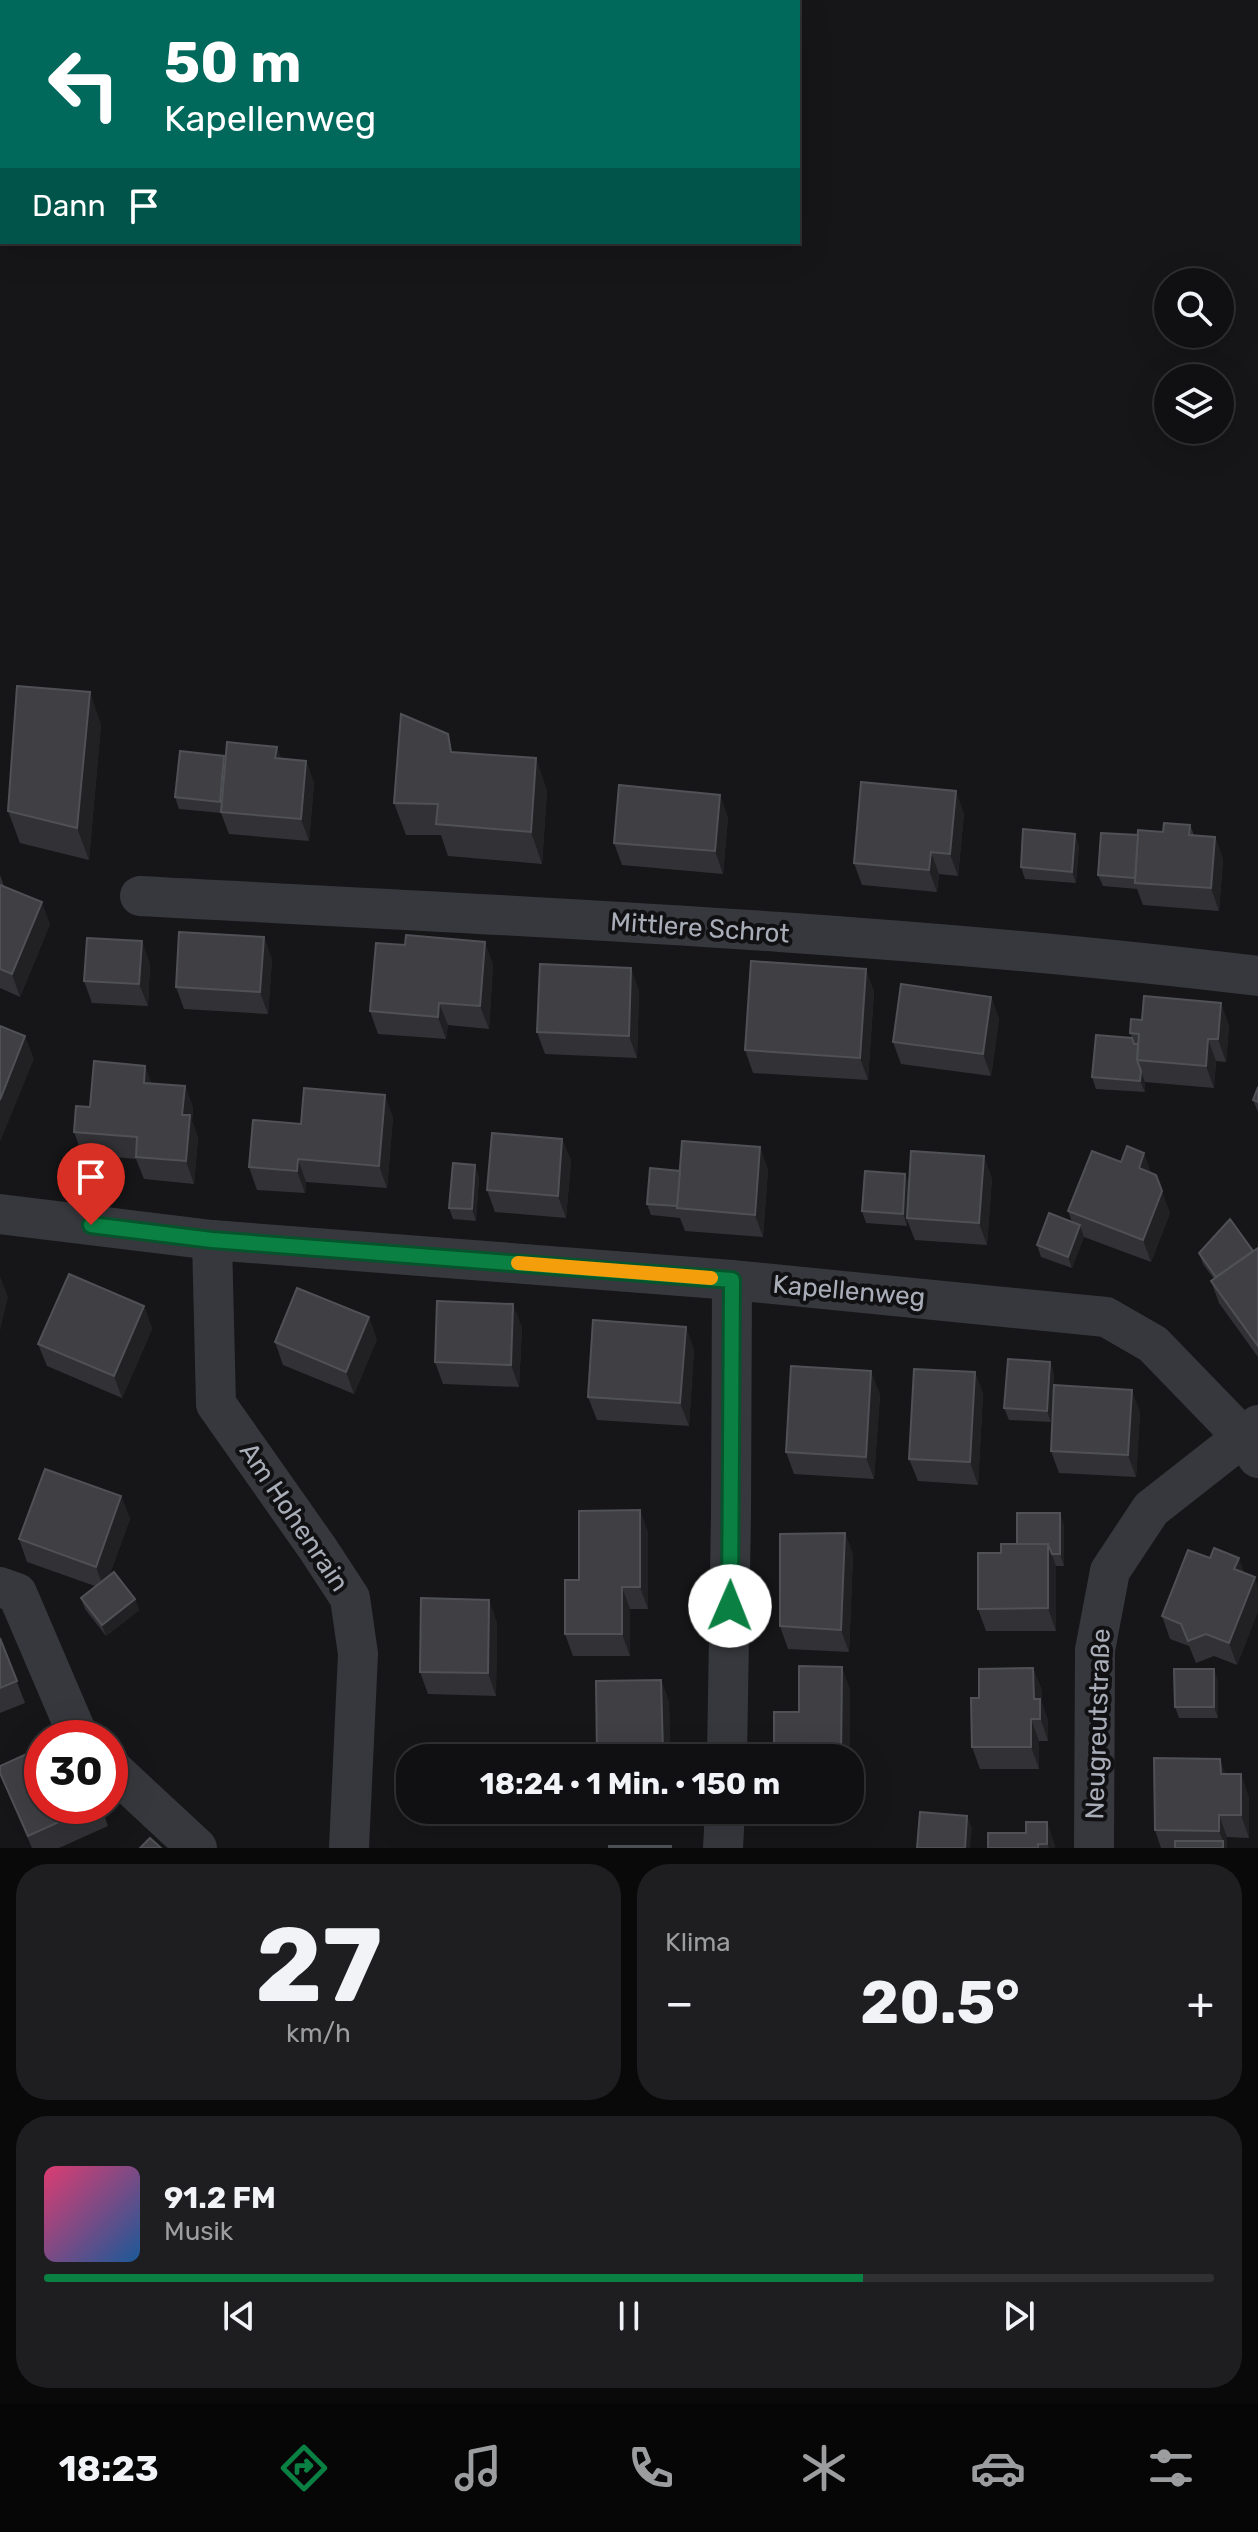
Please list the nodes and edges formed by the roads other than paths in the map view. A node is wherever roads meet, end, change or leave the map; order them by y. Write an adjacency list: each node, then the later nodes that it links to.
1 (140, 896): 2 (street, Mittlere Schrot)
2 (1258, 976)
3 (0, 1214): 4 (street, Kapellenweg)
4 (212, 1240): 5 (street, Kapellenweg); 13 (street, Am Hohenrain)
5 (732, 1280): 6 (street, Kapellenweg); 9 (street)
6 (1253, 1440): 15 (street, Neugreutstraße)
7 (0, 1587): 8 (street)
8 (71, 1720)
9 (727, 1744)
10 (128, 1784): 12 (street)
11 (724, 1824): 14 (street)
12 (197, 1848)
13 (349, 1848)
14 (723, 1848)
15 (1094, 1848)

